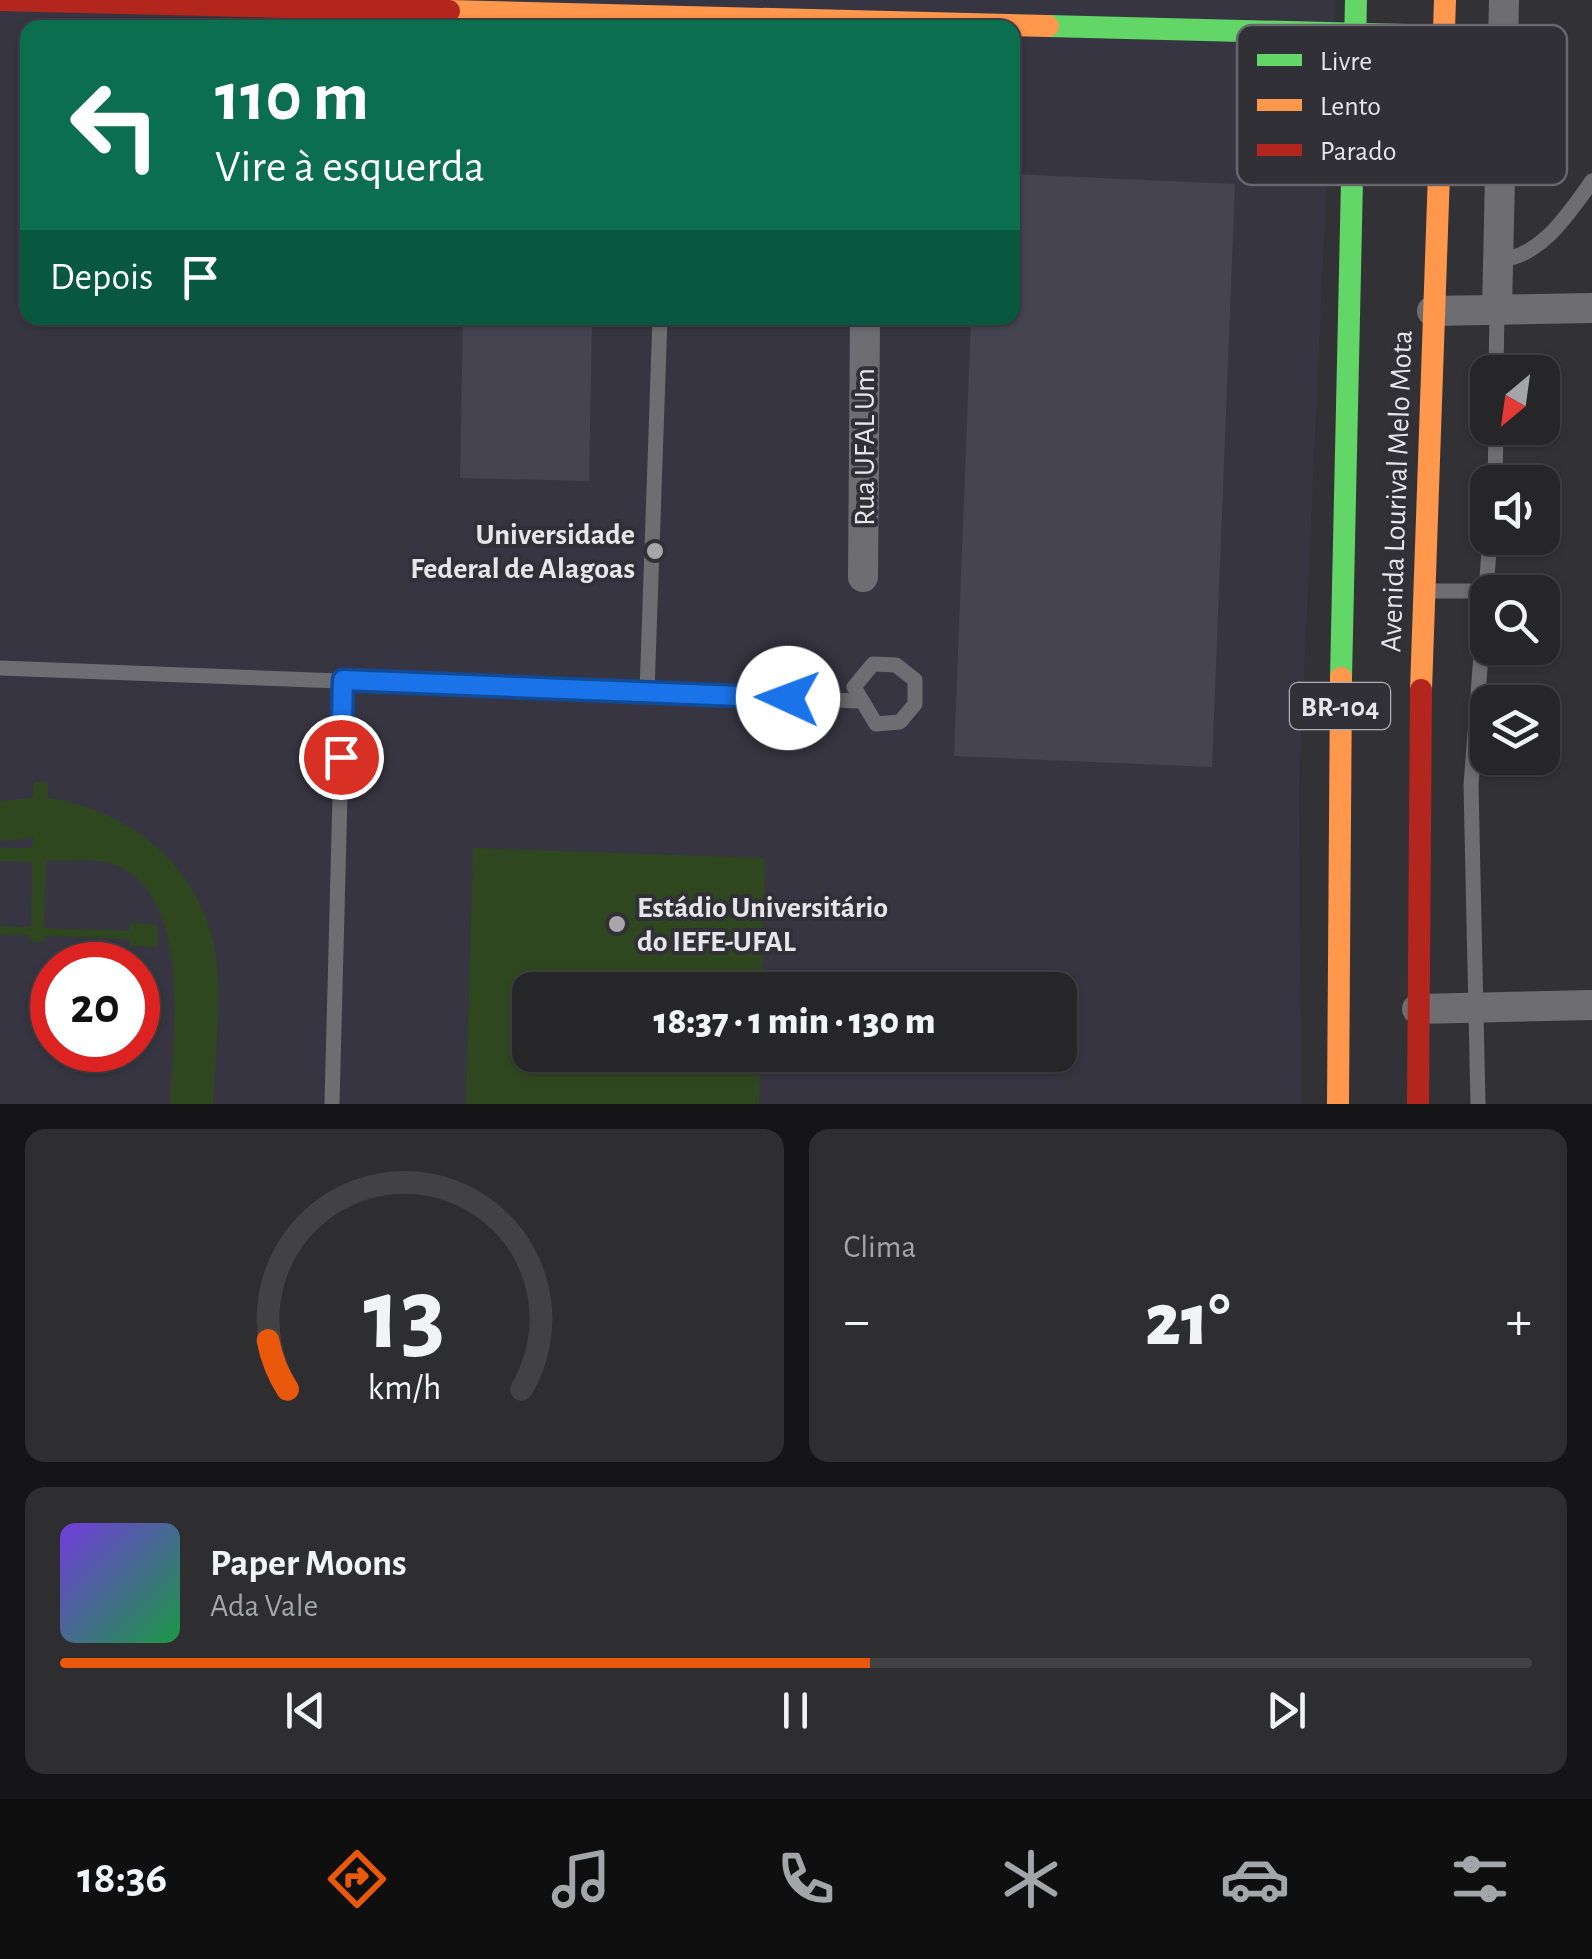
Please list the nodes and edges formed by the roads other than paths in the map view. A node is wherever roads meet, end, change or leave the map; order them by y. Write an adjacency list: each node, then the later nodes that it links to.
1 (0, 0): 4 (main road)
2 (1445, 0): 12 (main road, Avenida Lourival Melo Mota / BR-104)
3 (1504, 0): 13 (street)
4 (160, 2): 5 (main road)
5 (349, 5): 6 (main road)
6 (536, 7): 8 (main road)
7 (733, 10): 9 (main road); 10 (main road)
8 (653, 20)
9 (681, 20)
10 (823, 20)
11 (1020, 22): 14 (main road)
12 (1444, 25)
13 (1503, 25)
14 (1237, 28)
15 (1592, 181): 19 (lane)
16 (1352, 185): 38 (main road, Avenida Lourival Melo Mota / BR-104)
17 (1437, 185): 22 (main road, Avenida Lourival Melo Mota / BR-104)
18 (1499, 185): 19 (street)
19 (1497, 260): 21 (street)
20 (1592, 308): 21 (street)
21 (1497, 310): 22 (street); 25 (lane)
22 (1432, 311): 27 (main road, Avenida Lourival Melo Mota / BR-104)
23 (660, 325): 32 (lane)
24 (865, 325): 26 (street, Rua UFAL Um)
25 (1496, 355)
26 (863, 577)
27 (1424, 591): 28 (lane); 36 (main road, Avenida Lourival Melo Mota / BR-104)
28 (1470, 591)
29 (1479, 665): 35 (lane)
30 (0, 668): 31 (lane)
31 (343, 680): 32 (lane); 37 (lane)
32 (647, 692): 33 (lane)
33 (858, 700): 33 (lane)
34 (1592, 1005): 35 (street)
35 (1474, 1007): 36 (street); 40 (lane)
36 (1417, 1009): 39 (main road, Avenida Lourival Melo Mota / BR-104)
37 (332, 1104)
38 (1338, 1104)
39 (1418, 1104)
40 (1478, 1104)

